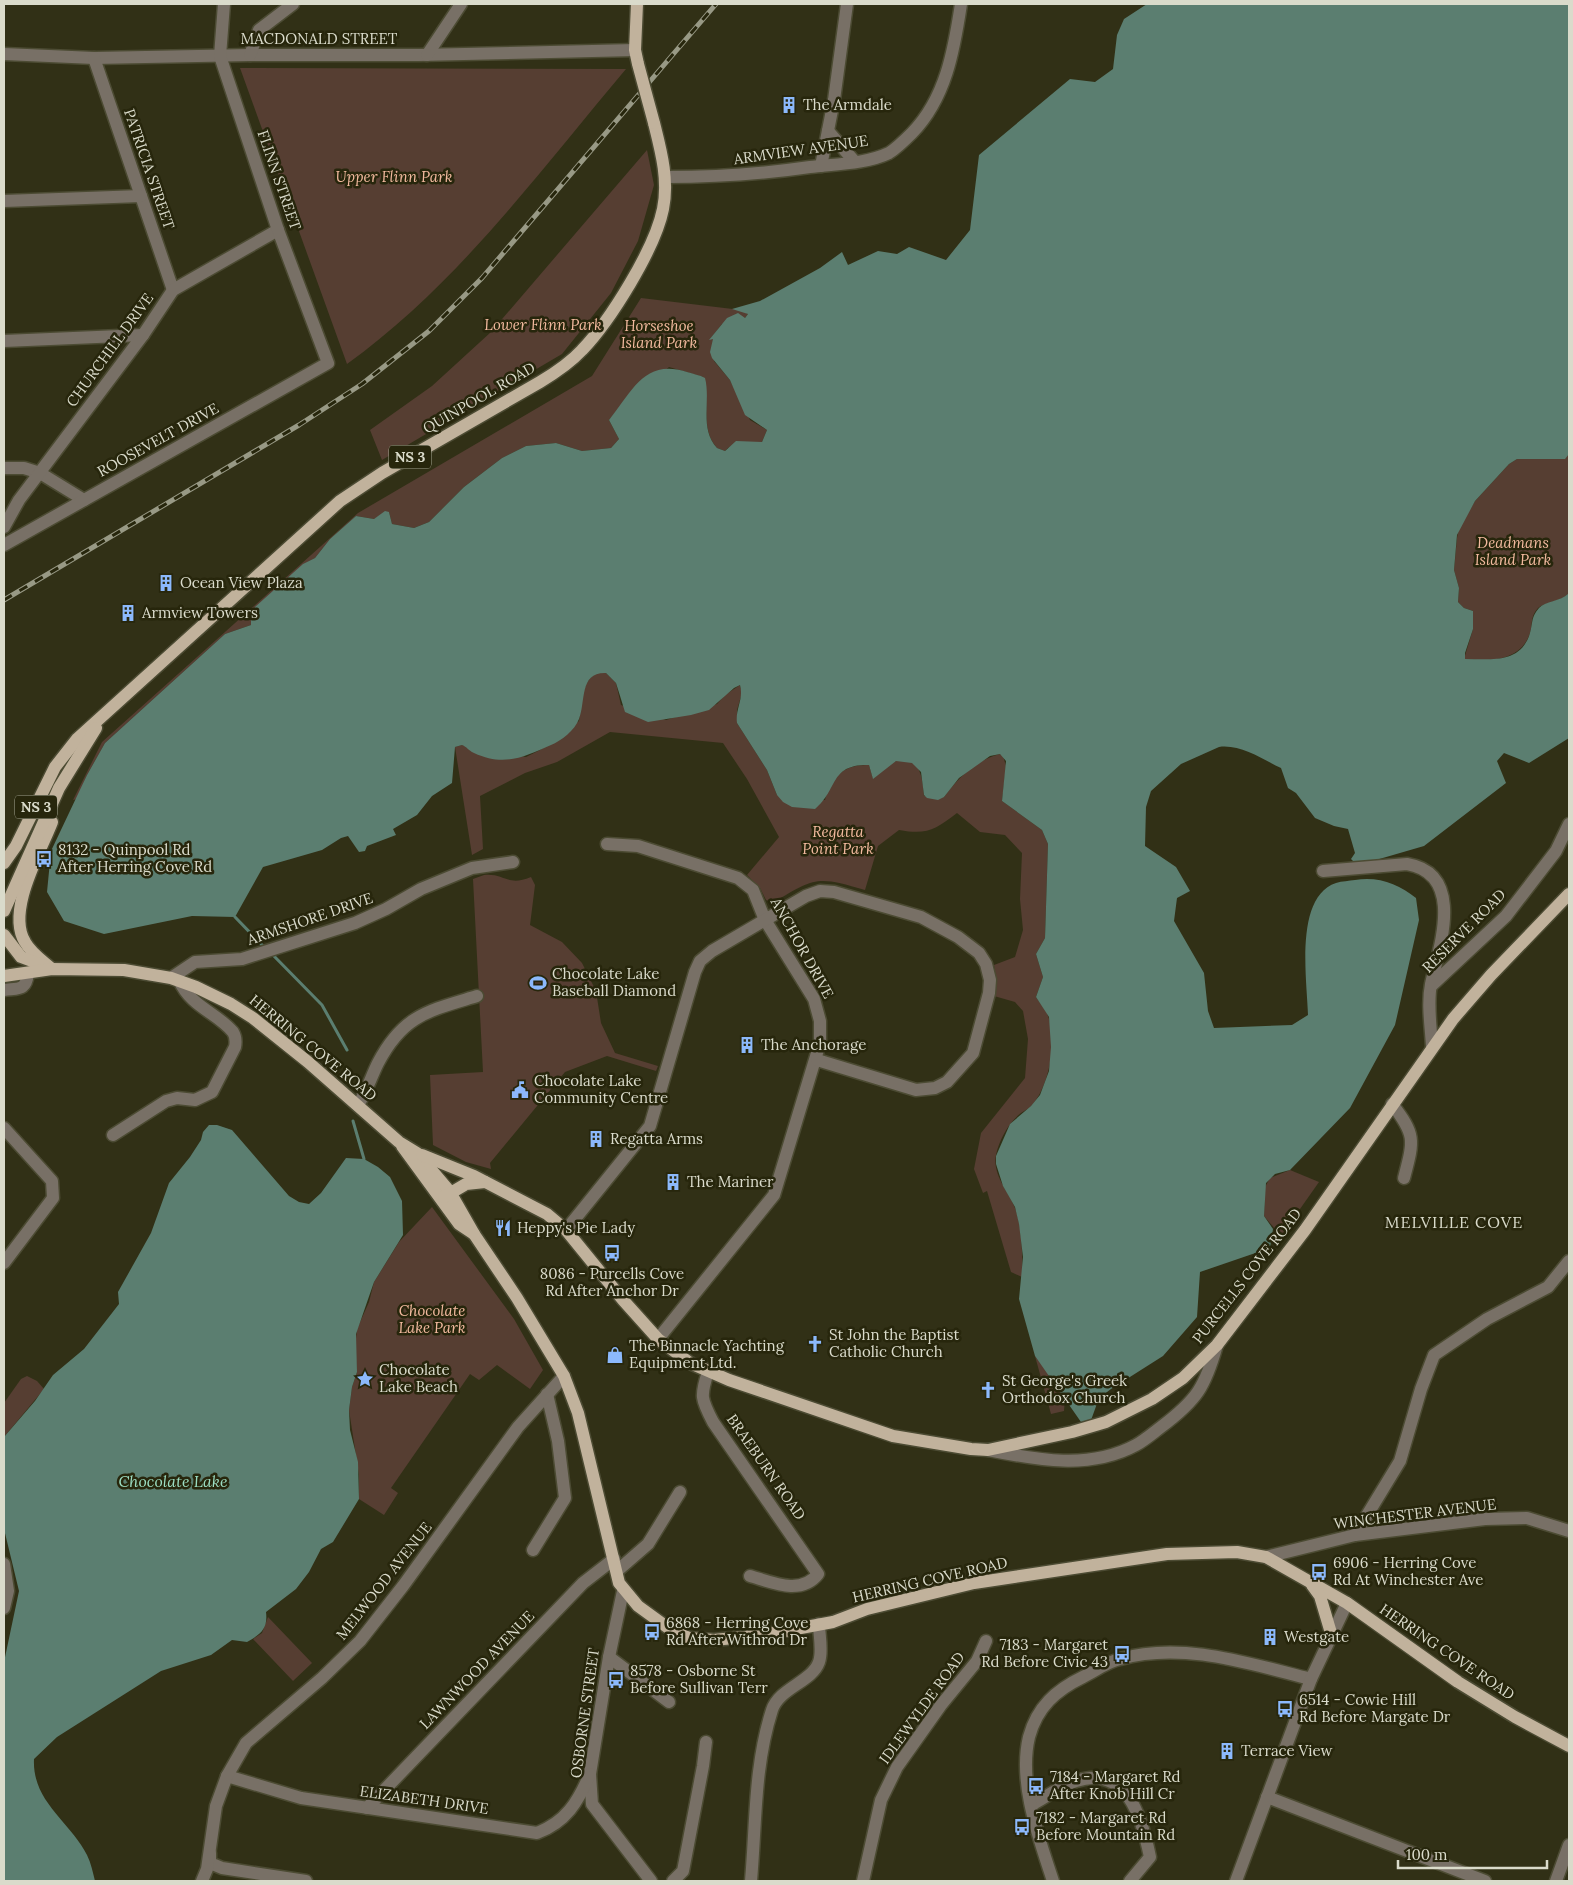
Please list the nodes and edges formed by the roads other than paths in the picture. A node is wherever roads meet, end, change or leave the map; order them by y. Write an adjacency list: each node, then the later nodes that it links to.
1 (224, 4): 11 (street, FLINN STREET)
2 (293, 4): 9 (street)
3 (461, 4): 10 (street)
4 (637, 4): 7 (main road, QUINPOOL ROAD / NS 3)
5 (847, 4): 13 (street)
6 (962, 4): 14 (street, ARMVIEW AVENUE)
7 (635, 50): 10 (street, MACDONALD STREET); 16 (main road, QUINPOOL ROAD / NS 3, bridge)
8 (4, 54): 12 (street, MACDONALD STREET)
9 (250, 55): 10 (street, MACDONALD STREET); 11 (street, MACDONALD STREET)
10 (427, 55)
11 (220, 56): 12 (street, MACDONALD STREET); 19 (street, FLINN STREET)
12 (94, 58): 17 (street, PATRICIA STREET)
13 (828, 131): 14 (street); 15 (street)
14 (855, 162): 15 (street, ARMVIEW AVENUE)
15 (821, 166): 16 (street, ARMVIEW AVENUE)
16 (666, 177): 29 (main road, QUINPOOL ROAD / NS 3)
17 (140, 196): 18 (street); 20 (street, PATRICIA STREET)
18 (4, 201)
19 (278, 230): 20 (street, CHURCHILL DRIVE); 23 (street, FLINN STREET)
20 (173, 290): 21 (street, CHURCHILL DRIVE)
21 (143, 335): 22 (street); 25 (street, CHURCHILL DRIVE)
22 (4, 341)
23 (328, 362): 26 (street, ROOSEVELT DRIVE)
24 (4, 468): 25 (street)
25 (40, 473): 26 (street); 27 (street, CHURCHILL DRIVE)
26 (84, 500): 28 (street, ROOSEVELT DRIVE)
27 (4, 527)
28 (4, 545)
29 (106, 714): 30 (main road, QUINPOOL ROAD / NS 3); 34 (main road, QUINPOOL ROAD / NS 3)
30 (66, 777): 37 (main road, QUINPOOL ROAD / NS 3); 40 (main road)
31 (1569, 824): 44 (street, RESERVE ROAD)
32 (607, 844): 38 (street, ANCHOR DRIVE)
33 (513, 862): 43 (street, ARMSHORE DRIVE)
34 (4, 863)
35 (1323, 871): 44 (street)
36 (1569, 894): 47 (main road, PURCELLS COVE ROAD)
37 (4, 911)
38 (765, 920): 48 (street, ANCHOR DRIVE); 48 (street); 58 (street)
39 (4, 935): 40 (main road, HERRING COVE ROAD)
40 (52, 969): 41 (main road, HERRING COVE ROAD); 43 (main road, HERRING COVE ROAD)
41 (28, 973): 42 (main road, HERRING COVE ROAD); 45 (street)
42 (4, 976)
43 (175, 979): 50 (main road, HERRING COVE ROAD); 52 (street)
44 (1431, 986): 47 (street, RESERVE ROAD)
45 (4, 990)
46 (477, 996): 50 (street)
47 (1432, 1046): 49 (main road, PURCELLS COVE ROAD)
48 (817, 1060): 61 (street, ANCHOR DRIVE)
49 (1392, 1104): 55 (street); 62 (main road, PURCELLS COVE ROAD)
50 (358, 1105): 53 (main road, HERRING COVE ROAD)
51 (4, 1128): 60 (street)
52 (113, 1135)
53 (399, 1142): 54 (main road, HERRING COVE ROAD); 57 (main road, HERRING COVE ROAD)
54 (417, 1153): 56 (main road, PURCELLS COVE ROAD); 57 (main road, HERRING COVE ROAD)
55 (1404, 1178)
56 (485, 1182): 57 (main road); 58 (main road, PURCELLS COVE ROAD)
57 (446, 1195): 64 (main road, HERRING COVE ROAD)
58 (566, 1230): 61 (main road, PURCELLS COVE ROAD)
59 (1569, 1261): 69 (street)
60 (4, 1263)
61 (658, 1339): 63 (main road, PURCELLS COVE ROAD)
62 (1217, 1345): 66 (main road, PURCELLS COVE ROAD); 66 (street)
63 (708, 1372): 66 (main road, PURCELLS COVE ROAD); 74 (street, BRAEBURN ROAD)
64 (564, 1376): 65 (street, MELWOOD AVENUE); 73 (main road, HERRING COVE ROAD)
65 (547, 1394): 70 (street); 88 (street, MELWOOD AVENUE)
66 (988, 1450)
67 (680, 1492): 73 (street, LAWNWOOD AVENUE)
68 (1569, 1531): 69 (street, WINCHESTER AVENUE)
69 (1355, 1535): 71 (street, WINCHESTER AVENUE)
70 (533, 1550)
71 (1266, 1557): 75 (main road, HERRING COVE ROAD); 79 (main road, HERRING COVE ROAD)
72 (4, 1564): 78 (street)
73 (616, 1565): 76 (main road, HERRING COVE ROAD); 91 (street, LAWNWOOD AVENUE)
74 (750, 1576)
75 (1311, 1583): 77 (main road, HERRING COVE ROAD); 80 (main road)
76 (623, 1591): 79 (main road, HERRING COVE ROAD); 82 (street, OSBORNE STREET)
77 (1346, 1603): 80 (street); 86 (main road, HERRING COVE ROAD)
78 (4, 1608)
79 (819, 1624): 98 (street)
80 (1330, 1633): 83 (street)
81 (986, 1641): 99 (street, IDLEWYLDE ROAD)
82 (609, 1657): 84 (street); 87 (street, OSBORNE STREET)
83 (1311, 1679): 89 (street); 90 (street)
84 (669, 1702)
85 (706, 1742): 97 (street)
86 (1569, 1746)
87 (590, 1774): 91 (street, ELIZABETH DRIVE); 96 (street, OSBORNE STREET)
88 (227, 1776): 91 (street, ELIZABETH DRIVE); 93 (street, MELWOOD AVENUE)
89 (1267, 1797): 102 (street); 103 (street)
90 (1031, 1805): 100 (street); 101 (street)
91 (367, 1808)
92 (1569, 1845): 104 (street)
93 (209, 1851): 94 (street, MELWOOD AVENUE); 95 (street)
94 (202, 1881)
95 (306, 1881)
96 (651, 1881)
97 (673, 1881)
98 (751, 1881)
99 (863, 1881)
100 (1053, 1881)
101 (1130, 1881)
102 (1236, 1881)
103 (1485, 1881)
104 (1556, 1881)

